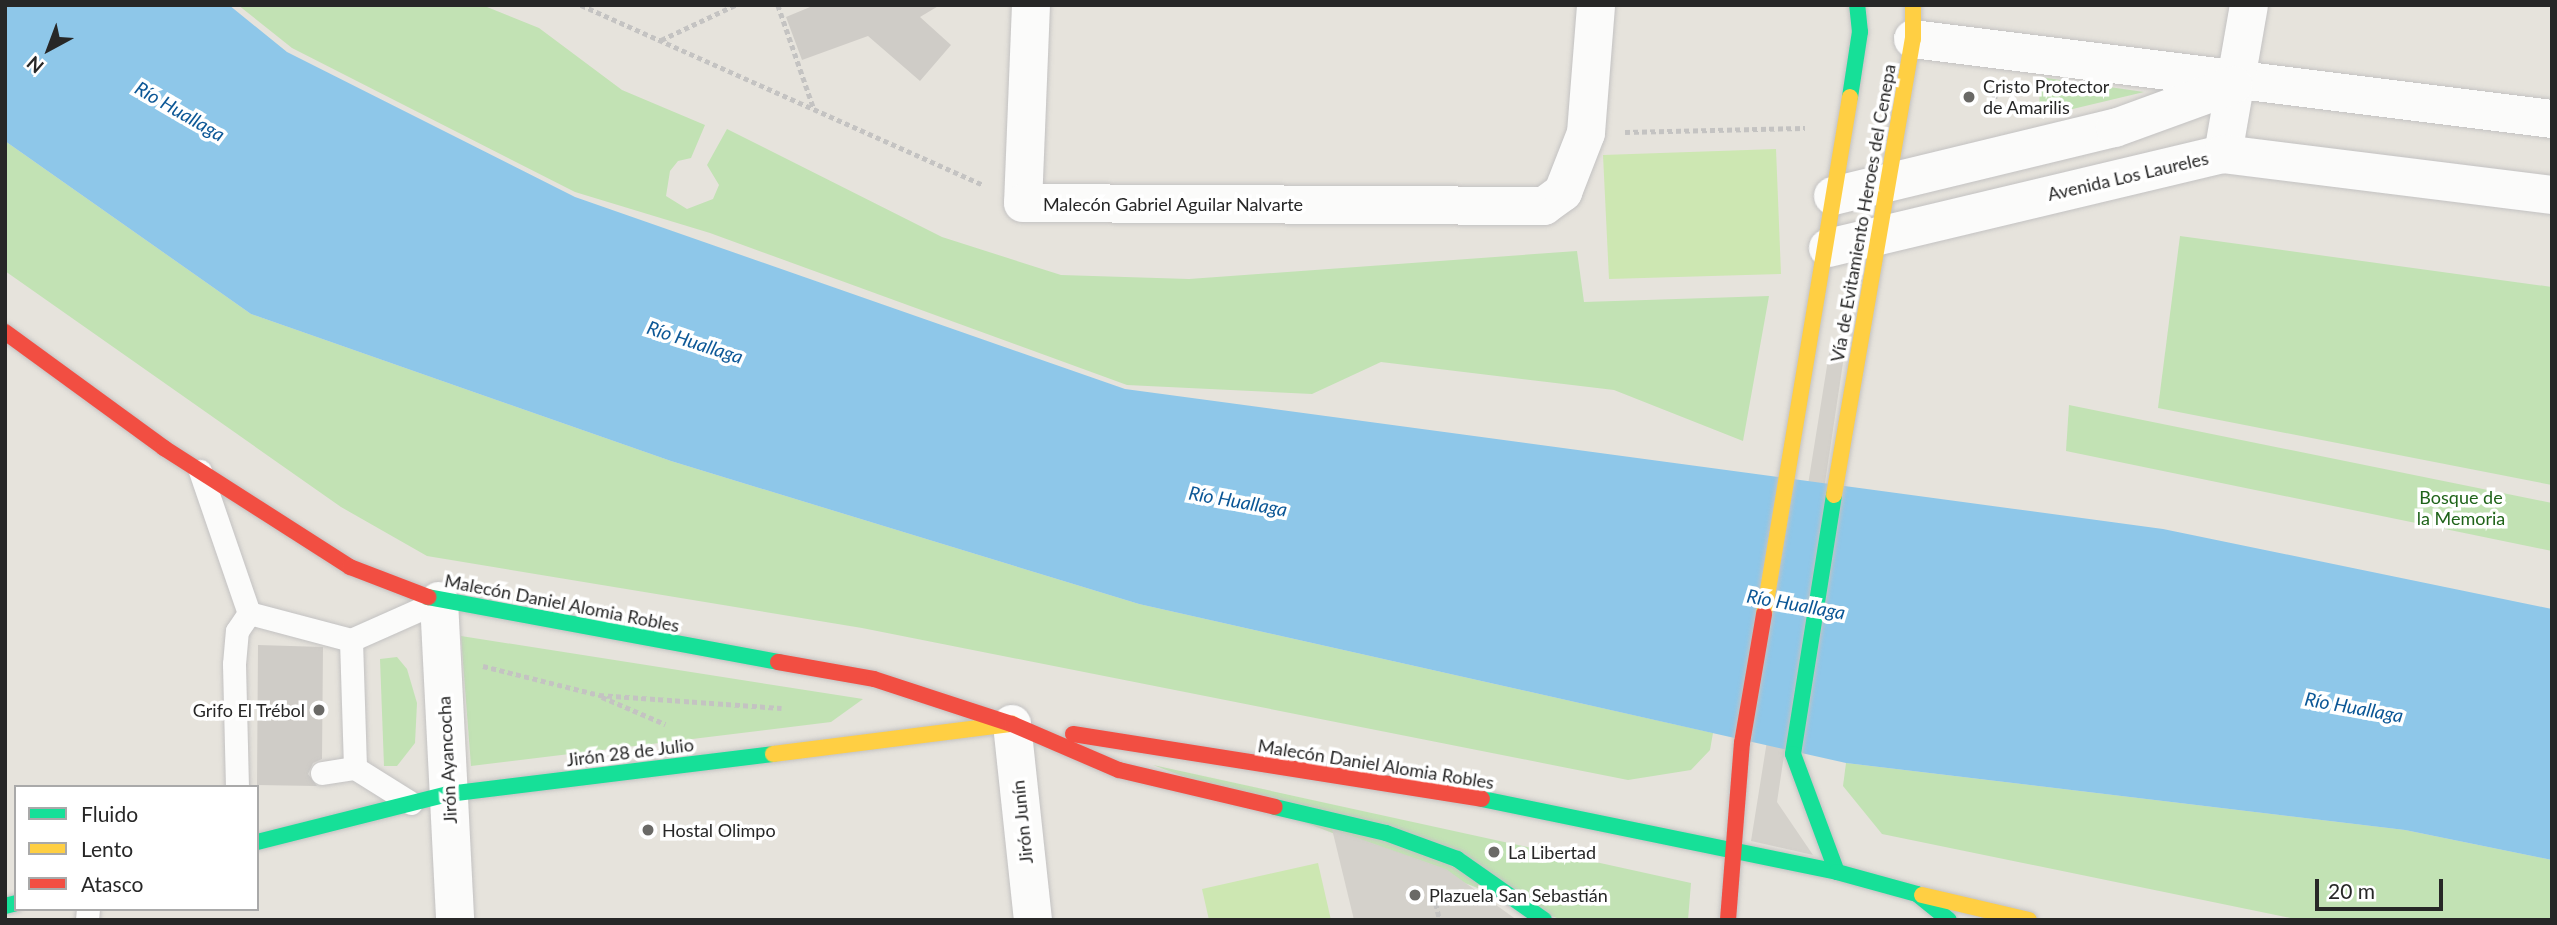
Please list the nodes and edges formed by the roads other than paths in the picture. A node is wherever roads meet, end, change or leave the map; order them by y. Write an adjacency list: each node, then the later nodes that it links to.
1 (1031, 5): 2 (street, Malecón Gabriel Aguilar Nalvarte)
2 (1596, 5)
3 (1857, 5): 11 (main road, Vía de Evitamiento Heroes del Cenepa)
4 (2249, 5): 6 (street)
5 (1913, 22): 6 (street); 9 (main road, Vía de Evitamiento Heroes del Cenepa)
6 (2238, 83): 7 (street); 8 (street); 9 (street)
7 (2552, 119)
8 (2222, 154): 10 (street, Avenida Los Laureles); 12 (street, Avenida Los Laureles)
9 (1889, 179): 11 (street); 12 (main road, Vía de Evitamiento Heroes del Cenepa)
10 (2552, 195)
11 (1833, 196): 13 (main road, Vía de Evitamiento Heroes del Cenepa)
12 (1875, 235): 13 (street, Avenida Los Laureles); 27 (main road, Vía de Evitamiento Heroes del Cenepa)
13 (1828, 248): 26 (main road, Vía de Evitamiento Heroes del Cenepa)
14 (5, 332): 15 (main road, Malecón Daniel Alomia Robles)
15 (200, 471): 16 (main road, Malecón Daniel Alomia Robles); 17 (lane)
16 (439, 601): 18 (lane); 19 (main road, Malecón Daniel Alomia Robles); 23 (street, Jirón Ayancocha)
17 (249, 613): 18 (lane); 22 (lane)
18 (351, 640): 20 (lane)
19 (1012, 724): 23 (main road, Jirón 28 de Julio); 26 (main road, Malecón Daniel Alomia Robles); 30 (street, Jirón Junín); 31 (main road, Malecón Daniel Alomia Robles)
20 (355, 768): 21 (lane); 24 (lane)
21 (322, 773)
22 (245, 784)
23 (448, 794): 24 (main road, Jirón 28 de Julio); 29 (street, Jirón Ayancocha)
24 (411, 803): 25 (main road, Jirón 28 de Julio)
25 (259, 841)
26 (1731, 855): 27 (main road, Malecón Daniel Alomia Robles); 32 (main road, Vía de Evitamiento Heroes del Cenepa)
27 (1837, 872): 28 (main road, Malecón Daniel Alomia Robles)
28 (1917, 894): 33 (main road); 34 (main road, Malecón Daniel Alomia Robles)
29 (454, 920)
30 (1033, 920)
31 (1544, 920)
32 (1728, 920)
33 (1949, 920)
34 (2029, 920)

